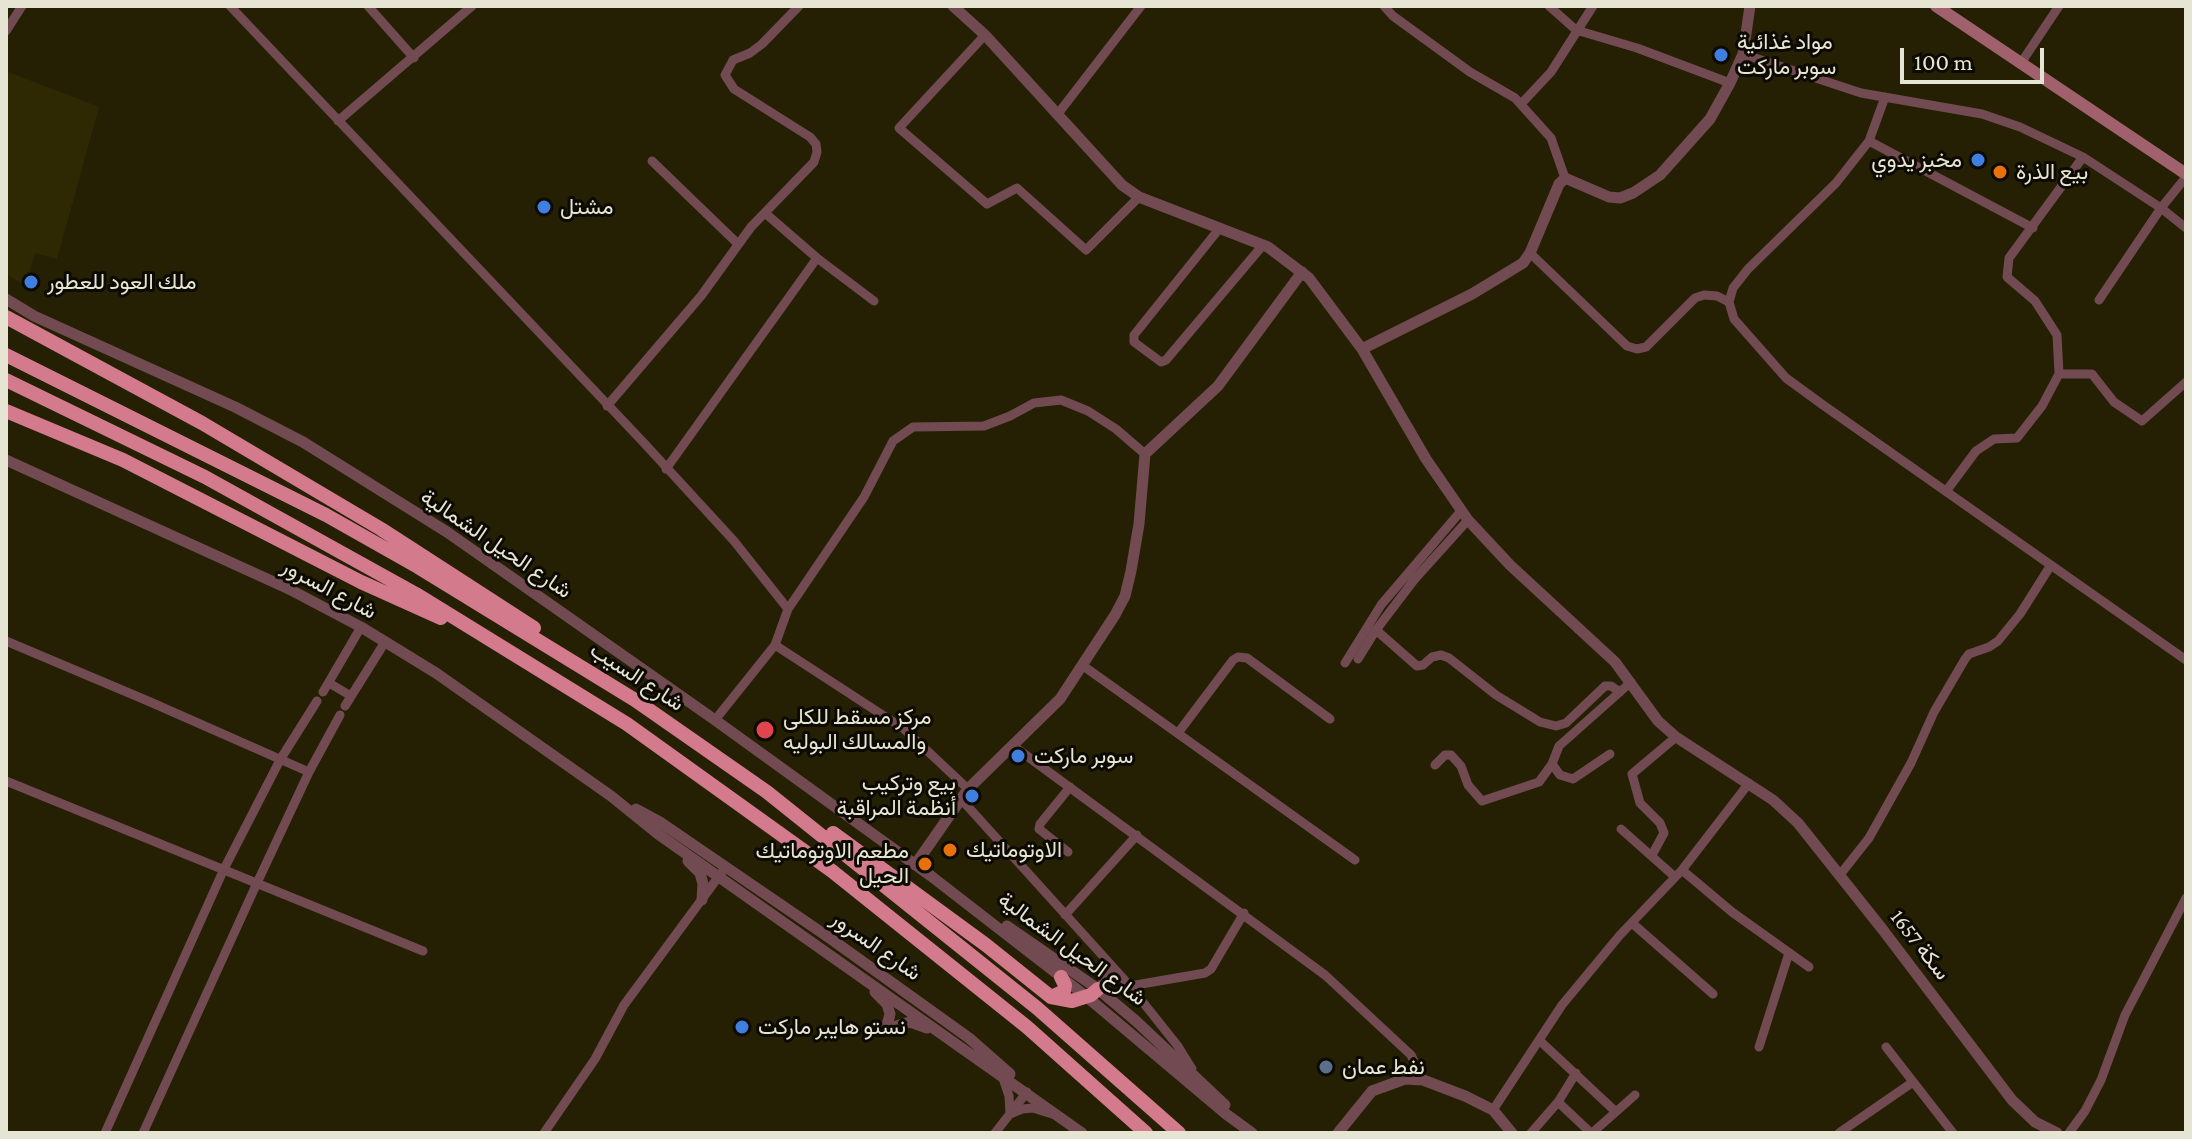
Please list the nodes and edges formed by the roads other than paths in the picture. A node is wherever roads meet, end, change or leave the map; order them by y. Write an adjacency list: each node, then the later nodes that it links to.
1 (22, 6): 15 (street)
2 (230, 6): 24 (street)
3 (368, 6): 18 (street)
4 (472, 6): 18 (street)
5 (799, 6): 32 (street)
6 (953, 6): 16 (street, سكة 1657)
7 (1141, 6): 23 (street)
8 (1384, 6): 22 (street)
9 (1549, 6): 14 (street)
10 (1593, 6): 14 (street)
11 (1750, 6): 17 (street)
12 (1936, 6): 19 (main road)
13 (2059, 6): 19 (street)
14 (1576, 30): 20 (street); 22 (street)
15 (6, 31)
16 (985, 35): 23 (street, سكة 1657); 30 (street)
17 (1743, 54): 20 (street); 21 (street)
18 (414, 58): 24 (street)
19 (2021, 63): 28 (main road)
20 (1730, 83): 29 (street)
21 (1885, 97): 25 (street); 26 (street)
22 (1521, 104): 29 (street)
23 (1057, 115): 30 (street, سكة 1657)
24 (338, 121): 51 (street)
25 (1869, 141): 33 (street); 44 (street)
26 (2083, 157): 31 (street); 33 (street)
27 (652, 161): 36 (street)
28 (2186, 175): 31 (street)
29 (1565, 178): 38 (street)
30 (1139, 197): 35 (street, سكة 1657)
31 (2161, 208): 34 (street); 42 (street)
32 (765, 213): 36 (street); 39 (street)
33 (2033, 228): 48 (street)
34 (2186, 228)
35 (1219, 229): 37 (street, سكة 1657); 37 (street)
36 (738, 244): 51 (street)
37 (1263, 245): 40 (street, سكة 1657)
38 (1530, 253): 44 (street); 46 (street)
39 (817, 258): 43 (street); 55 (street)
40 (1302, 272): 46 (street, سكة 1657); 53 (street)
41 (6, 299): 76 (street, شارع الحيل الشمالية)
42 (2099, 300)
43 (874, 301)
44 (1729, 302): 56 (street)
45 (6, 317): 74 (highway)
46 (1362, 349): 57 (street, سكة 1657)
47 (6, 355): 74 (highway, شارع السيب)
48 (2059, 374): 50 (street); 56 (street)
49 (6, 380): 63 (highway, شارع السيب)
50 (2185, 384)
51 (607, 406): 55 (street)
52 (6, 411): 63 (highway)
53 (1145, 454): 59 (street); 69 (street)
54 (6, 460): 60 (street, شارع السرور)
55 (666, 469): 59 (street)
56 (1947, 490): 58 (street)
57 (1464, 516): 61 (street); 68 (street); 70 (street, سكة 1657)
58 (2051, 565): 67 (street); 102 (street)
59 (788, 609): 65 (street)
60 (361, 627): 64 (street, شارع السرور); 71 (street)
61 (1376, 630): 66 (street); 72 (street)
62 (6, 641): 81 (street)
63 (493, 641): 141 (highway, شارع السيب)
64 (385, 642): 73 (street); 90 (street, شارع السرور)
65 (775, 645): 76 (street); 89 (street)
66 (1358, 659)
67 (2186, 660)
68 (1345, 663)
69 (1082, 665): 77 (street); 79 (street)
70 (1631, 682): 72 (street); 78 (street, سكة 1657)
71 (323, 692): 73 (street); 81 (street)
72 (1620, 692): 82 (street)
73 (351, 696): 84 (street)
74 (635, 700): 88 (highway, شارع السيب)
75 (1330, 719): 77 (street)
76 (715, 720): 97 (street, شارع الحيل الشمالية)
77 (1178, 733): 96 (street)
78 (1676, 737): 86 (street, سكة 1657); 95 (street)
79 (1012, 745): 87 (street); 89 (street)
80 (1610, 754): 82 (street)
81 (280, 760): 84 (street); 98 (street)
82 (1552, 764): 83 (street)
83 (1435, 765)
84 (309, 772): 103 (street)
85 (6, 781): 98 (street)
86 (1749, 783): 100 (street); 102 (street, سكة 1657)
87 (1070, 787): 93 (street); 94 (street)
88 (767, 792): 118 (highway); 142 (highway, شارع السيب)
89 (964, 794): 97 (street); 107 (street)
90 (611, 796): 92 (street, شارع السرور); 99 (street, شارع السرور)
91 (1621, 829): 95 (street)
92 (658, 834): 99 (street, شارع السرور); 105 (street)
93 (1137, 835): 106 (street); 107 (street)
94 (1068, 852)
95 (1652, 855): 100 (street)
96 (1355, 860)
97 (915, 865): 101 (street, شارع الحيل الشمالية)
98 (224, 869): 103 (street); 136 (street)
99 (722, 871): 105 (street); 108 (street, شارع السرور); 128 (street, شارع السرور)
100 (1678, 873): 109 (street); 111 (street)
101 (931, 876): 114 (street, شارع الحيل الشمالية); 116 (street, شارع الحيل الشمالية)
102 (1839, 876): 149 (street, سكة 1657)
103 (257, 883): 110 (street); 137 (street)
104 (2186, 898): 150 (street)
105 (702, 900): 138 (street)
106 (1244, 913): 115 (street); 126 (street)
107 (1065, 915): 113 (street)
108 (779, 918): 119 (street, شارع السرور); 119 (street)
109 (1632, 923): 117 (street); 120 (street)
110 (423, 951)
111 (1789, 953): 112 (street); 121 (street)
112 (1809, 967)
113 (1113, 969): 115 (street); 116 (street)
114 (1061, 977): 116 (street, شارع الحيل الشمالية); 118 (highway)
115 (1130, 986): 125 (street)
116 (1092, 994): 118 (highway); 125 (street, شارع الحيل الشمالية); 135 (street, شارع الحيل الشمالية)
117 (1713, 994)
118 (1051, 997)
119 (946, 1036): 124 (street, شارع السرور)
120 (1539, 1040): 123 (street); 131 (street)
121 (1759, 1047)
122 (1886, 1047): 127 (street)
123 (1576, 1073): 130 (street); 132 (street)
124 (1002, 1075): 128 (street, شارع السرور); 133 (street)
125 (1196, 1076): 135 (street, شارع الحيل الشمالية)
126 (1423, 1080): 131 (street); 143 (street)
127 (1913, 1082): 147 (street); 148 (street)
128 (1027, 1092): 133 (street); 134 (street, شارع السرور)
129 (1635, 1095): 132 (street)
130 (1558, 1102): 145 (street); 146 (street)
131 (1493, 1110): 144 (street)
132 (1615, 1111): 146 (street)
133 (1010, 1114): 134 (street); 139 (street)
134 (1059, 1116): 140 (street, شارع السرور)
135 (1251, 1132)
136 (105, 1133)
137 (143, 1133)
138 (544, 1133)
139 (995, 1133)
140 (1082, 1133)
141 (1146, 1133)
142 (1179, 1133)
143 (1338, 1133)
144 (1512, 1133)
145 (1531, 1133)
146 (1591, 1133)
147 (1839, 1133)
148 (1953, 1133)
149 (2057, 1133)
150 (2069, 1133)

